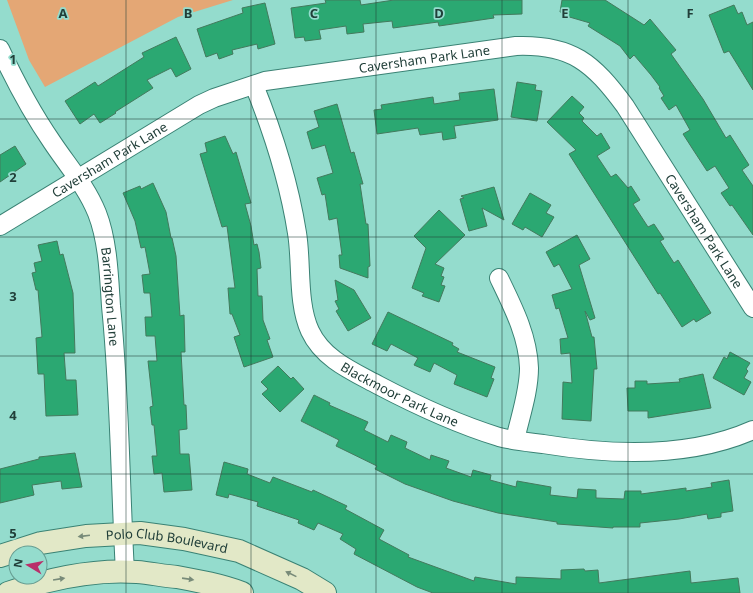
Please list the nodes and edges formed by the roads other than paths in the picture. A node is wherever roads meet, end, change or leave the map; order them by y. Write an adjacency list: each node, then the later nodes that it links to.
1 (0, 49): 3 (street, Barrington Lane)
2 (254, 84): 3 (street, Caversham Park Lane); 6 (street, Caversham Park Lane); 8 (street, Blackmoor Park Lane)
3 (79, 178): 4 (street, Caversham Park Lane); 9 (street, Barrington Lane)
4 (0, 226)
5 (500, 278): 8 (street)
6 (753, 308)
7 (753, 430): 8 (street, Blackmoor Park Lane)
8 (515, 440)
9 (123, 534): 10 (street, Polo Club Boulevard, one-way to 10); 11 (street, Barrington Lane); 14 (street, Polo Club Boulevard, one-way to 9)
10 (0, 556)
11 (125, 572): 12 (street, one-way to 11); 13 (street, one-way to 13)
12 (8, 593)
13 (242, 593)
14 (325, 593)

